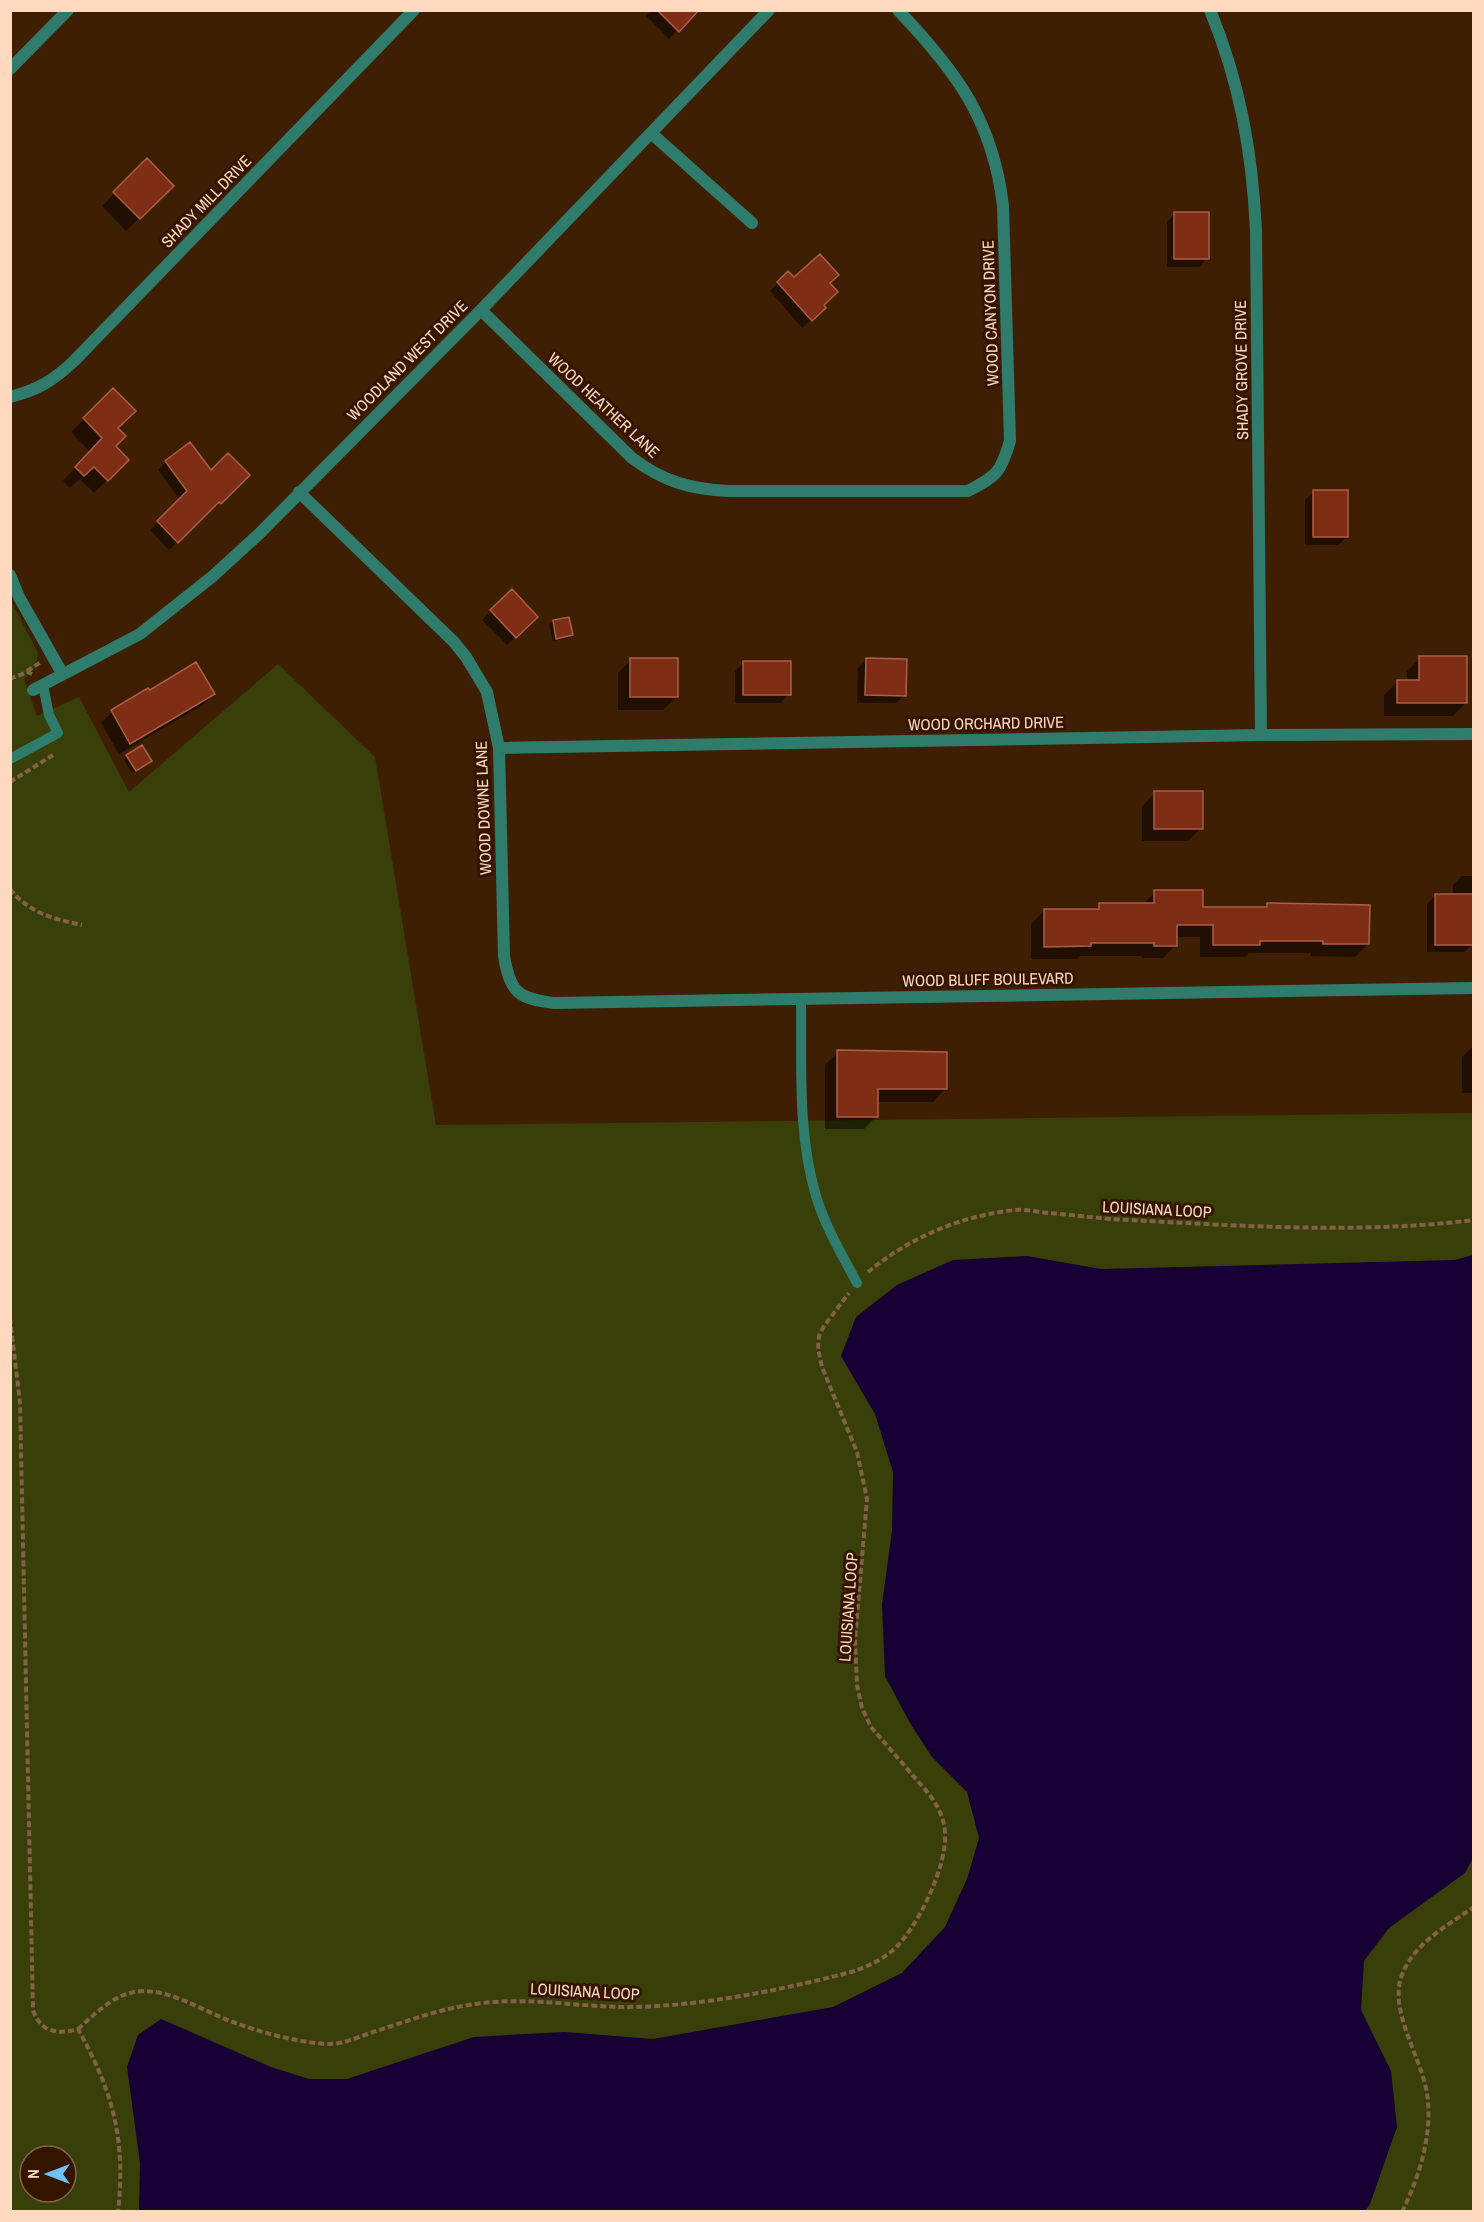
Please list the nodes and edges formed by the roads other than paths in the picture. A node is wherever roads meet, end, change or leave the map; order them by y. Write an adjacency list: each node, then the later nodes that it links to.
1 (68, 10): 6 (street)
2 (414, 10): 10 (street, SHADY MILL DRIVE)
3 (769, 10): 7 (street, WOODLAND WEST DRIVE)
4 (898, 10): 11 (street, WOOD CANYON DRIVE)
5 (1210, 10): 17 (street, SHADY GROVE DRIVE)
6 (10, 69)
7 (651, 133): 8 (street); 9 (street, WOODLAND WEST DRIVE)
8 (752, 224)
9 (480, 310): 11 (street, WOOD HEATHER LANE); 12 (street, WOODLAND WEST DRIVE)
10 (10, 397)
11 (831, 490)
12 (299, 492): 14 (street, WOODLAND WEST DRIVE); 18 (street, WOOD DOWNE LANE)
13 (10, 575): 14 (street)
14 (62, 674): 15 (street, WOODLAND WEST DRIVE)
15 (38, 687): 19 (lane)
16 (1473, 734): 17 (street, WOOD ORCHARD DRIVE)
17 (1261, 735): 18 (street, WOOD ORCHARD DRIVE)
18 (499, 748): 20 (street, WOOD DOWNE LANE)
19 (10, 759)
20 (511, 982): 22 (street, WOOD BLUFF BOULEVARD)
21 (1473, 987): 22 (street, WOOD BLUFF BOULEVARD)
22 (801, 999): 23 (lane)
23 (857, 1283)

